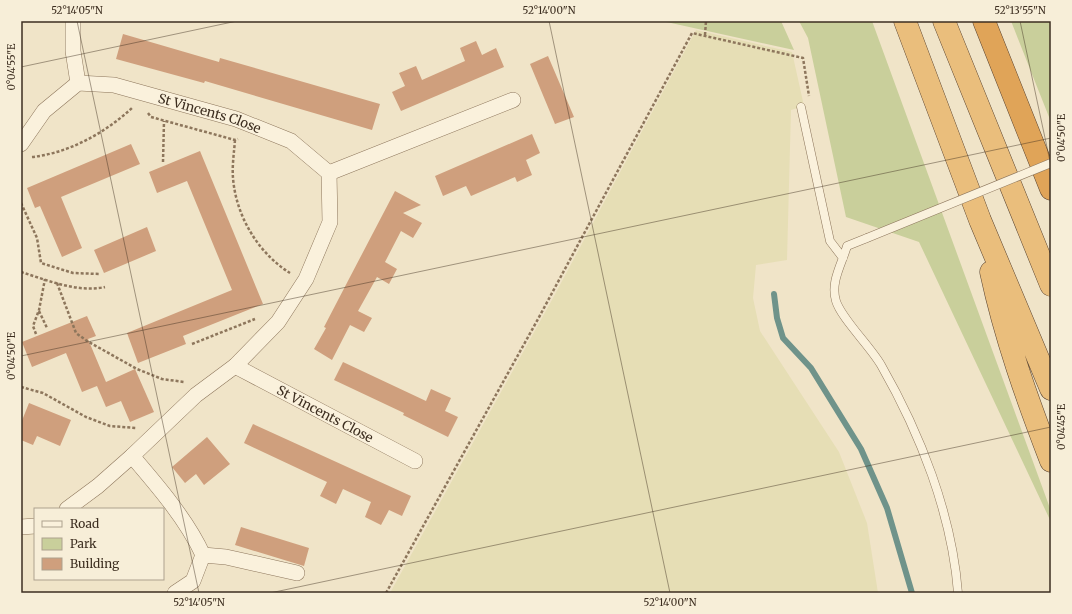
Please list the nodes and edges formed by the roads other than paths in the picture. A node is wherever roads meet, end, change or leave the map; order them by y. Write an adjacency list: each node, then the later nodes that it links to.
1 (73, 21): 5 (street)
2 (905, 21): 12 (highway)
3 (944, 21): 14 (highway)
4 (984, 21): 11 (highway)
5 (78, 83): 8 (street); 10 (street, St Vincents Close)
6 (513, 100): 10 (street)
7 (801, 107): 13 (lane)
8 (21, 144)
9 (1051, 163): 13 (lane, bridge)
10 (329, 173): 15 (street)
11 (1051, 189)
12 (980, 220): 16 (highway); 19 (highway)
13 (843, 258): 26 (lane)
14 (1051, 286)
15 (235, 366): 17 (street); 18 (street, St Vincents Close)
16 (1051, 389)
17 (132, 456): 20 (street); 23 (street)
18 (416, 460)
19 (1051, 461)
20 (68, 508)
21 (34, 526): 22 (street)
22 (21, 527)
23 (203, 555): 24 (street); 25 (street)
24 (297, 573)
25 (175, 593)
26 (958, 593)

